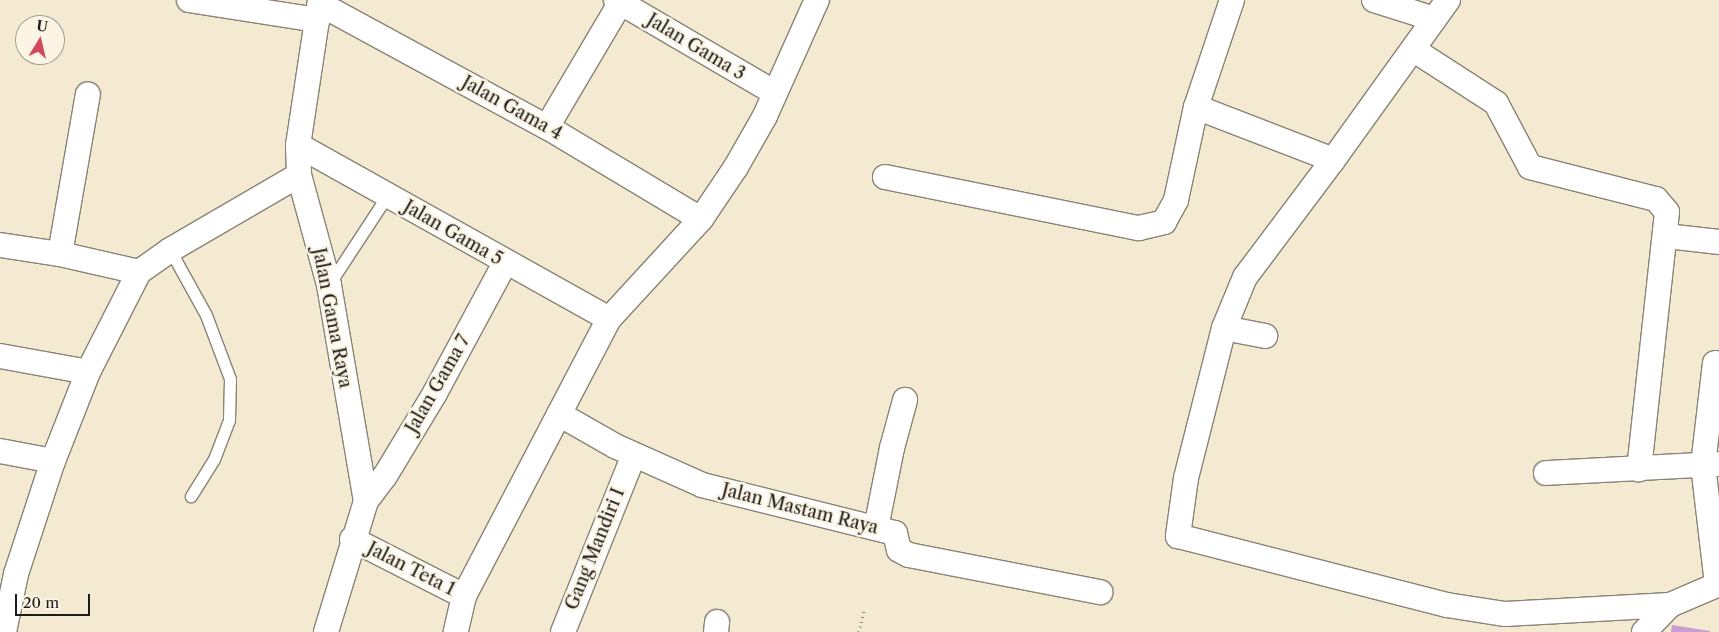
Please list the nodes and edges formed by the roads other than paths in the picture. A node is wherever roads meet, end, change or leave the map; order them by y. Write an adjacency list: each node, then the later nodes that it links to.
1 (189, 0): 7 (street, Jalan Gama 4)
2 (818, 0): 10 (street)
3 (1232, 0): 12 (street)
4 (1374, 0): 8 (street)
5 (1448, 0): 8 (street)
6 (620, 1): 10 (street, Jalan Gama 3); 13 (street)
7 (319, 8): 13 (street, Jalan Gama 4); 14 (street, Jalan Gama Raya)
8 (1434, 19): 9 (street)
9 (1414, 50): 15 (street); 20 (street)
10 (775, 93): 19 (street)
11 (88, 94): 24 (street)
12 (1196, 107): 15 (street); 16 (street)
13 (547, 127): 19 (street, Jalan Gama 4)
14 (298, 145): 17 (street, Jalan Gama Raya); 18 (street, Jalan Gama 5)
15 (1333, 160): 29 (street)
16 (885, 177)
17 (293, 178): 23 (street); 27 (street, Jalan Gama Raya)
18 (387, 196): 25 (street, Jalan Gama 5); 27 (lane)
19 (702, 219): 28 (street)
20 (1666, 236): 21 (street); 40 (street)
21 (1719, 242)
22 (0, 245): 24 (street)
23 (170, 250): 26 (street); 42 (lane)
24 (60, 254): 26 (street)
25 (505, 263): 28 (street, Jalan Gama 5); 43 (street, Jalan Gama 7)
26 (139, 272): 33 (street)
27 (329, 285): 43 (street, Jalan Gama Raya)
28 (609, 319): 35 (street)
29 (1224, 328): 30 (street); 50 (street)
30 (1265, 336)
31 (0, 356): 33 (street)
32 (1715, 363): 38 (street)
33 (88, 372): 37 (street)
34 (905, 400): 44 (street)
35 (559, 414): 44 (street, Jalan Mastam Raya); 49 (street)
36 (0, 451): 37 (street)
37 (53, 461): 46 (street)
38 (1711, 464): 40 (street); 47 (street)
39 (629, 467): 54 (street, Gang Mandiri I)
40 (1639, 469): 41 (street)
41 (1546, 473)
42 (191, 496)
43 (366, 502): 45 (street)
44 (876, 528): 48 (street, Jalan Mastam Raya)
45 (352, 539): 49 (street, Jalan Teta 1); 52 (street)
46 (8, 573): 51 (street)
47 (1718, 584): 50 (street)
48 (1100, 592)
49 (464, 596): 53 (street, Jalan Teta 1)
50 (1670, 604): 55 (street)
51 (4, 632)
52 (326, 632)
53 (456, 632)
54 (563, 632)
55 (1644, 632)

